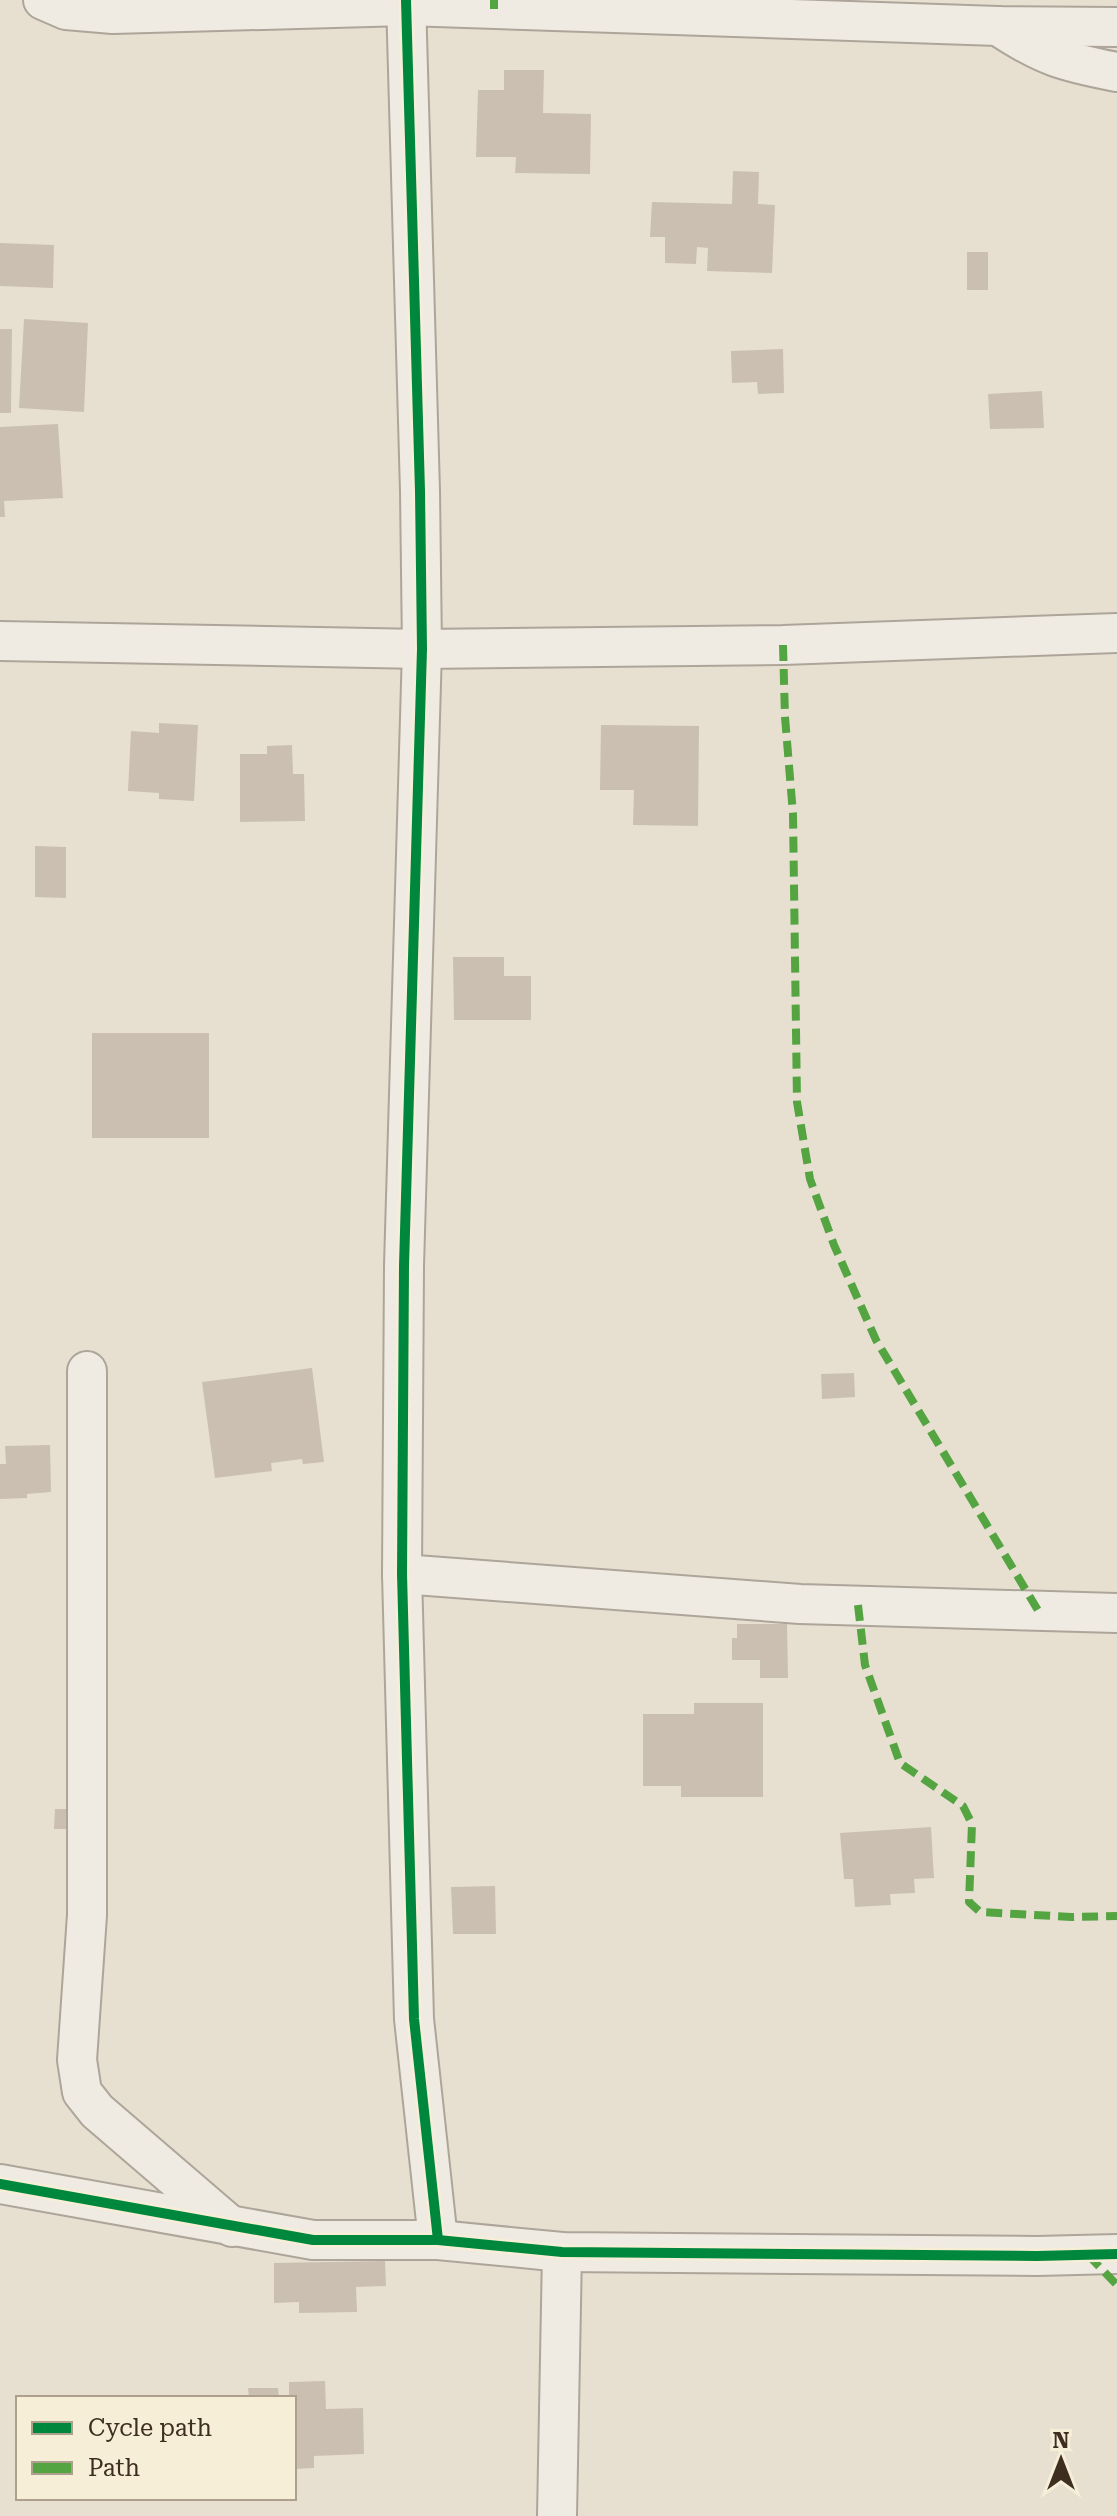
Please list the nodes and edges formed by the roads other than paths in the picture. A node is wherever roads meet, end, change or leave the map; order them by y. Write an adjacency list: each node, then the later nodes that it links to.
1 (43, 0): 2 (street)
2 (406, 3): 3 (street); 8 (street)
3 (998, 26): 4 (street); 5 (street)
4 (1117, 27)
5 (1117, 72)
6 (1117, 633): 8 (street)
7 (0, 641): 8 (street)
8 (422, 649): 10 (street)
9 (87, 1371): 13 (street)
10 (402, 1574): 11 (street); 14 (street)
11 (1117, 1613)
12 (0, 2184): 13 (street)
13 (232, 2227): 14 (street)
14 (438, 2240): 15 (street)
15 (562, 2252): 16 (street); 17 (street)
16 (1117, 2254)
17 (557, 2516)

